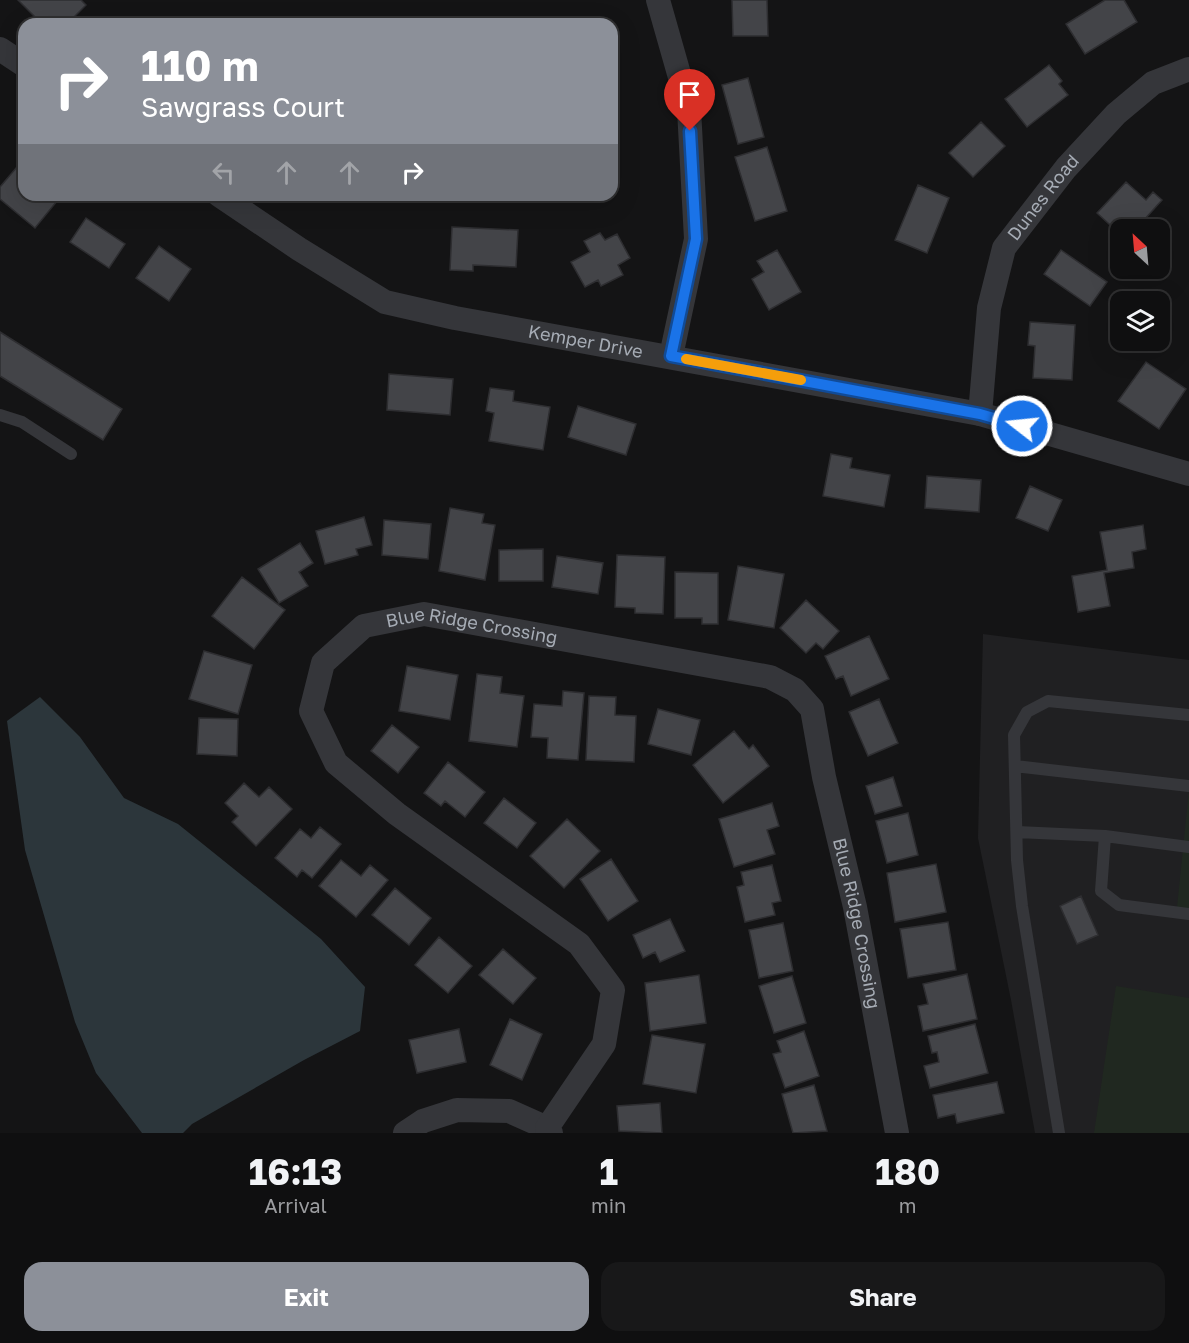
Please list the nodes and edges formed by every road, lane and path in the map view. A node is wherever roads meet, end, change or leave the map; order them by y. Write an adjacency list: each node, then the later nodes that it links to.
1 (658, 0): 6 (street)
2 (0, 49): 3 (street)
3 (18, 61)
4 (1189, 69): 7 (street, Dunes Road)
5 (228, 201): 6 (street, Kemper Drive)
6 (671, 356): 7 (street, Kemper Drive)
7 (980, 414): 10 (street, Kemper Drive)
8 (0, 415): 9 (lane)
9 (71, 454)
10 (1189, 474)
11 (1189, 716): 12 (lane)
12 (1015, 766): 13 (lane); 14 (lane)
13 (1189, 786)
14 (1017, 832): 15 (lane); 21 (lane)
15 (1105, 836): 16 (lane); 17 (lane)
16 (1189, 847)
17 (1189, 914)
18 (549, 1131): 19 (street, Blue Ridge Crossing); 20 (street, Blue Ridge Crossing)
19 (405, 1133)
20 (897, 1133)
21 (1059, 1133)

